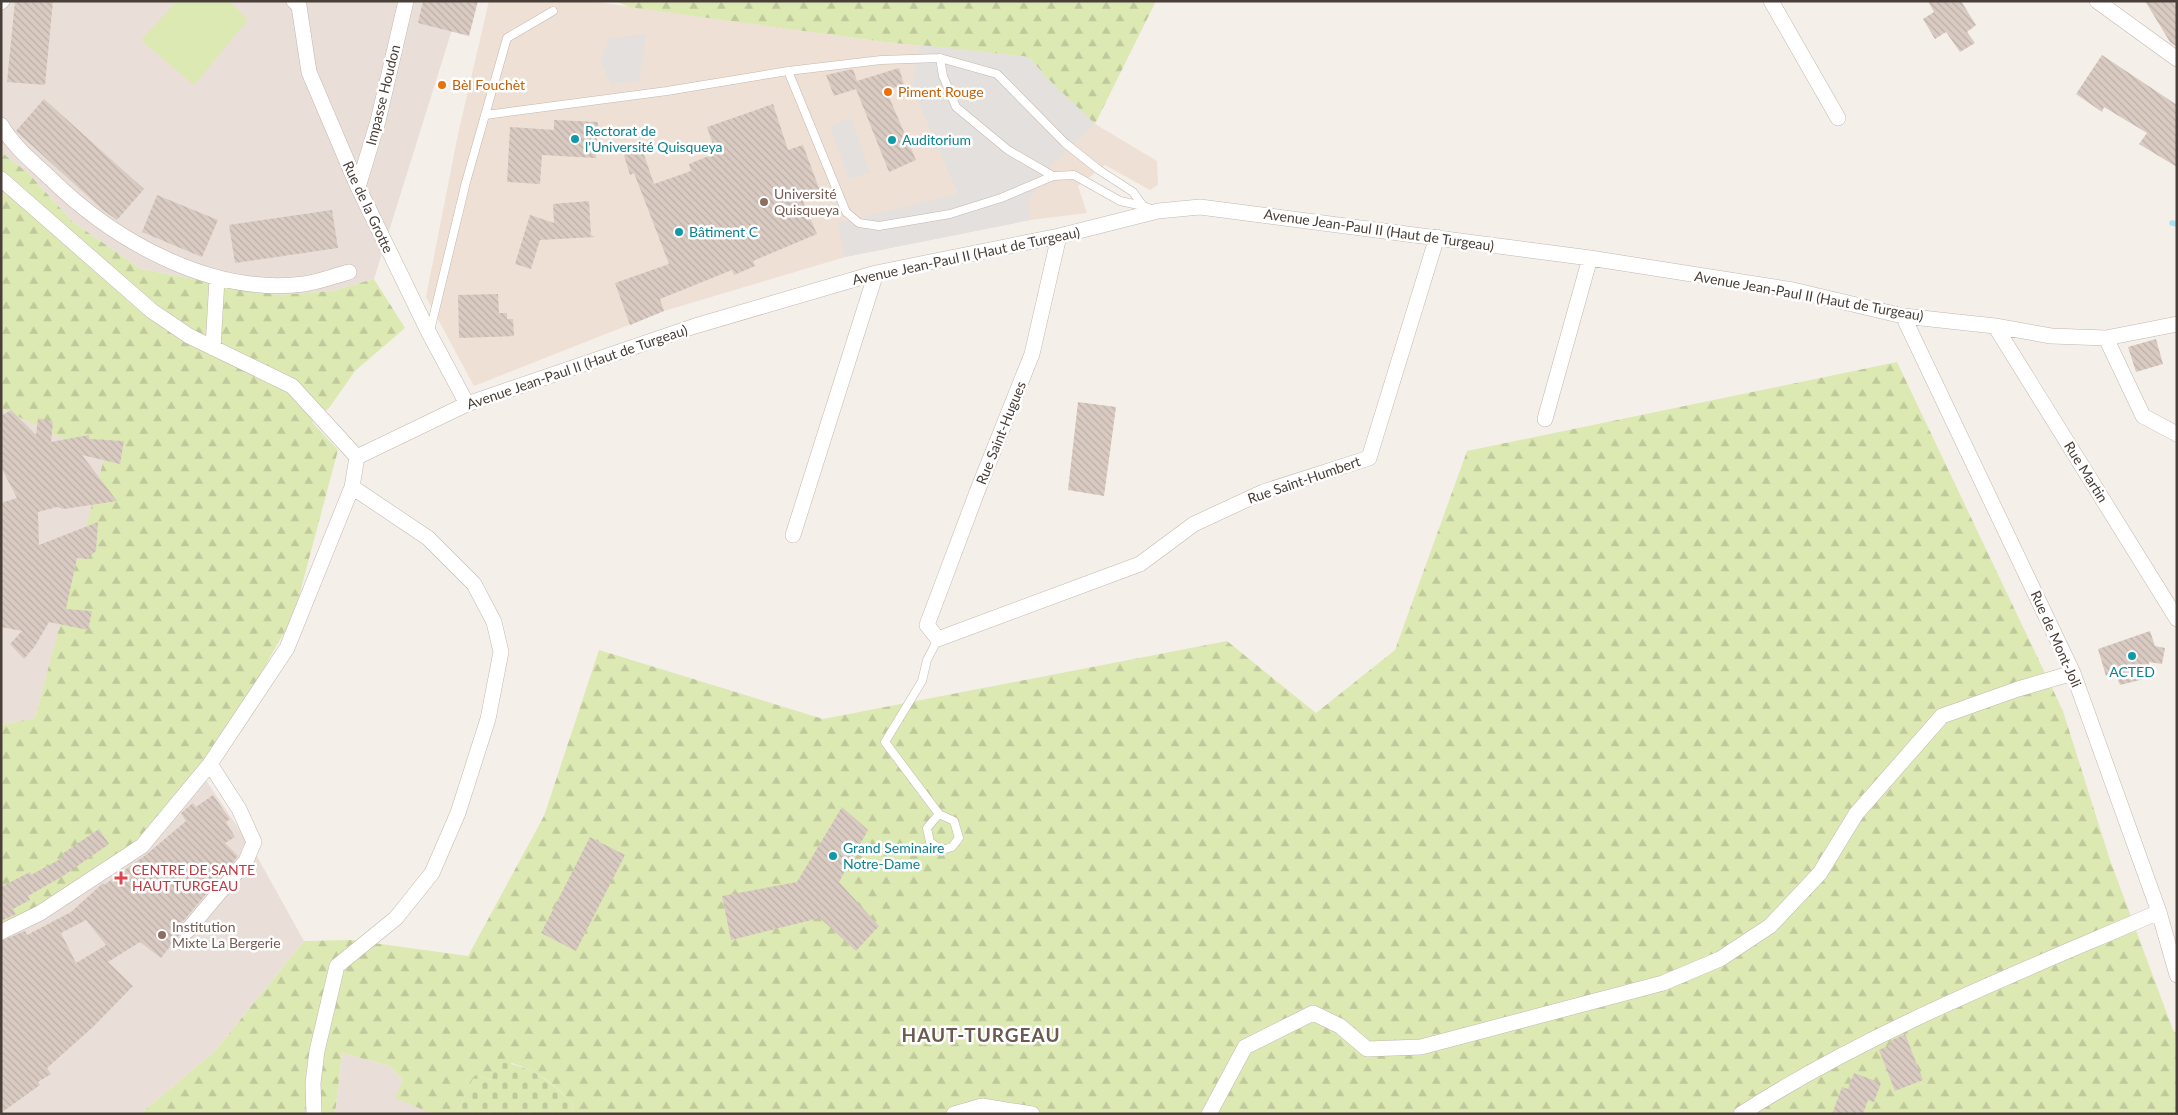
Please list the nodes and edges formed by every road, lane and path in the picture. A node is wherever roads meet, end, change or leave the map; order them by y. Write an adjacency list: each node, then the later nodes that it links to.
1 (294, 1): 14 (street, Rue de la Grotte)
2 (406, 1): 14 (street, Impasse Houdon)
3 (1771, 1): 10 (street)
4 (2097, 1): 7 (street)
5 (552, 11): 9 (lane)
6 (940, 58): 8 (lane); 12 (lane); 15 (lane)
7 (2177, 59)
8 (788, 71): 9 (lane); 12 (lane)
9 (486, 115): 26 (lane)
10 (1838, 118)
11 (1, 125): 22 (street)
12 (1053, 176): 15 (lane)
13 (1, 179): 28 (street)
14 (358, 187): 26 (street, Rue de la Grotte)
15 (1142, 206): 16 (lane)
16 (1158, 211): 17 (street, Avenue Jean-Paul II (Haut de Turgeau)); 18 (street, Avenue Jean-Paul II (Haut de Turgeau))
17 (1060, 236): 21 (street, Avenue Jean-Paul II (Haut de Turgeau)); 36 (street, Rue Saint-Hugues)
18 (1437, 237): 19 (street, Avenue Jean-Paul II (Haut de Turgeau)); 36 (street, Rue Saint-Humbert)
19 (1590, 258): 23 (street, Avenue Jean-Paul II (Haut de Turgeau)); 30 (street)
20 (348, 272): 22 (street)
21 (876, 273): 29 (street, Avenue Jean-Paul II (Haut de Turgeau)); 34 (street)
22 (217, 279): 28 (street)
23 (1903, 316): 25 (street, Avenue Jean-Paul II (Haut de Turgeau)); 37 (street, Rue de Mont-Joli)
24 (2177, 324): 27 (street, Avenue Jean-Paul II (Haut de Turgeau))
25 (1996, 326): 27 (street, Avenue Jean-Paul II (Haut de Turgeau)); 35 (street, Rue Martin)
26 (430, 333): 29 (street, Rue de la Grotte)
27 (2106, 338): 31 (street)
28 (213, 348): 32 (street)
29 (467, 404): 32 (street, Avenue Jean-Paul II (Haut de Turgeau))
30 (1545, 419)
31 (2177, 434)
32 (358, 457): 33 (street)
33 (352, 487): 38 (street); 44 (street)
34 (793, 535)
35 (2177, 619)
36 (938, 639): 39 (lane)
37 (2073, 673): 40 (street, Rue de Mont-Joli); 47 (street)
38 (210, 764): 41 (street); 42 (street)
39 (939, 814): 39 (lane)
40 (2159, 912): 43 (street, Rue de Mont-Joli); 48 (street)
41 (187, 931)
42 (1, 932)
43 (2177, 975)
44 (314, 1114)
45 (954, 1114): 46 (street)
46 (1032, 1114)
47 (1209, 1114)
48 (1741, 1114)

